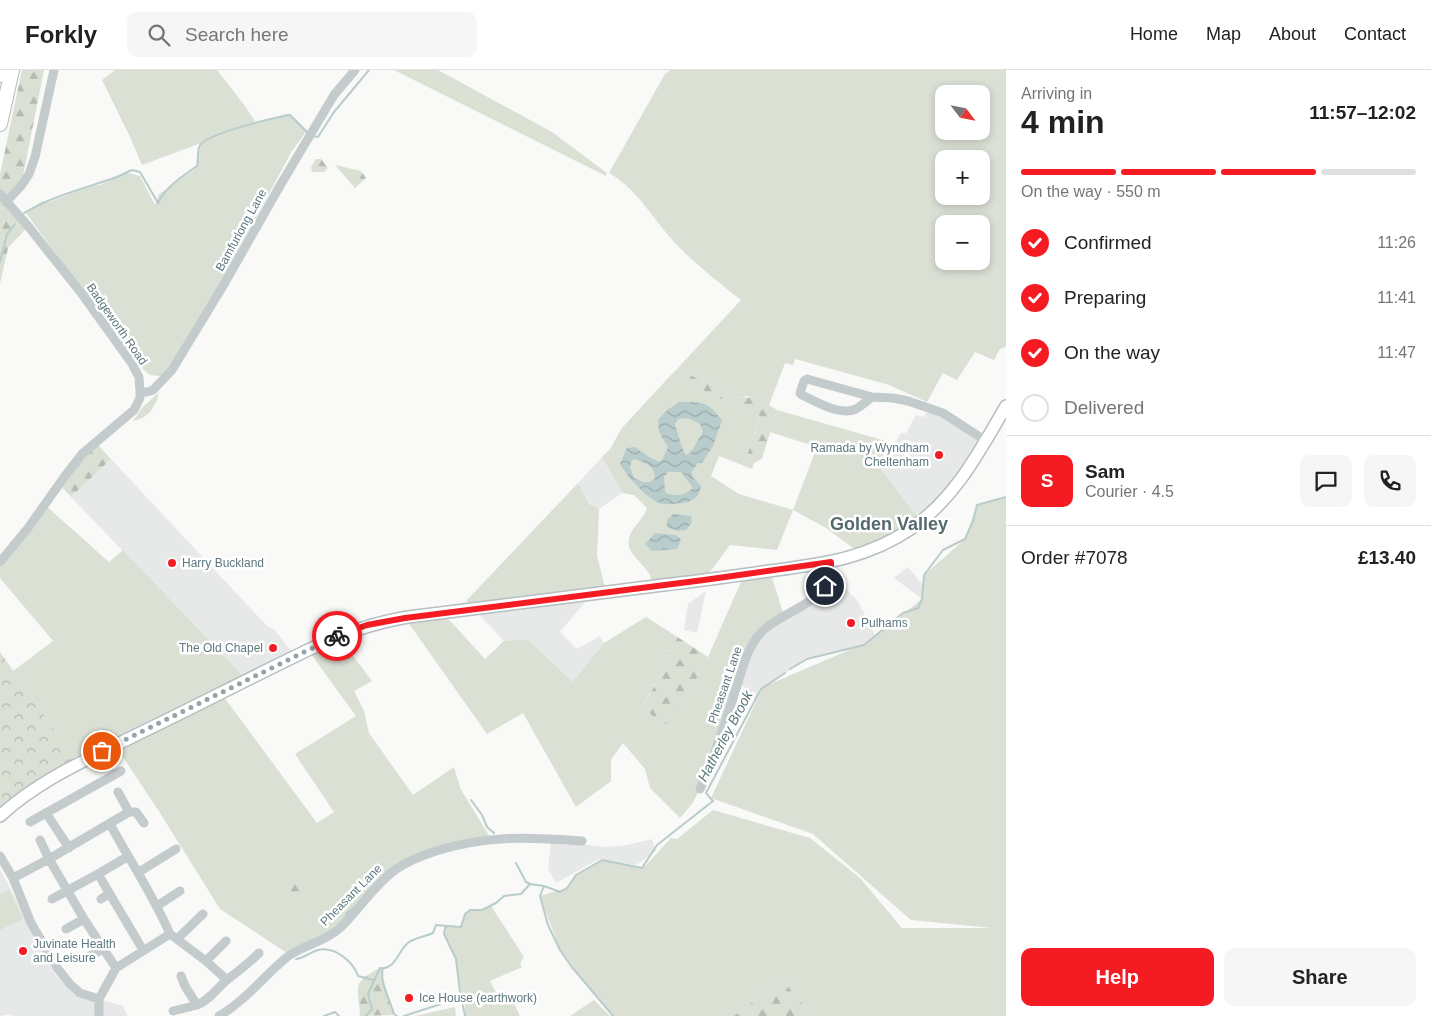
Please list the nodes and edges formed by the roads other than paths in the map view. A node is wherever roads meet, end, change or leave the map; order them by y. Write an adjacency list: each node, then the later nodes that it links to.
1 (1, 70): 5 (highway)
2 (13, 70): 6 (highway)
3 (54, 70): 8 (street)
4 (355, 70): 9 (street, Bamfurlong Lane)
5 (0, 75)
6 (0, 124)
7 (0, 194): 8 (street, Badgeworth Road)
8 (6, 202): 9 (street, Badgeworth Road)
9 (140, 391): 13 (street)
10 (872, 397): 10 (street); 12 (street)
11 (1006, 407): 12 (main road)
12 (986, 441): 14 (main road)
13 (0, 562)
14 (831, 562): 16 (street, Pheasant Lane); 20 (main road)
15 (121, 771): 19 (street)
16 (700, 789)
17 (118, 792): 18 (street)
18 (129, 812): 22 (street); 23 (street)
19 (46, 813): 21 (street); 26 (street)
20 (0, 816)
21 (30, 822)
22 (144, 823)
23 (110, 824): 26 (street); 29 (street)
24 (40, 840): 30 (street)
25 (582, 841): 57 (street, Pheasant Lane)
26 (69, 848): 30 (street)
27 (176, 849): 31 (street)
28 (0, 856): 33 (street)
29 (128, 857): 31 (street); 32 (street)
30 (49, 859): 33 (street); 34 (street)
31 (139, 872): 39 (street)
32 (98, 874): 34 (street); 36 (street)
33 (14, 878): 53 (street)
34 (68, 890): 37 (street); 41 (street)
35 (180, 891): 39 (street)
36 (109, 894): 38 (street); 46 (street)
37 (52, 899)
38 (101, 899)
39 (157, 906): 43 (street)
40 (203, 914): 43 (street)
41 (84, 919): 42 (street); 45 (street)
42 (66, 929)
43 (174, 936): 46 (street); 49 (street)
44 (226, 941): 49 (street)
45 (103, 950): 48 (street); 50 (street)
46 (143, 950): 50 (street)
47 (259, 953): 52 (street)
48 (84, 959)
49 (206, 961): 52 (street)
50 (116, 968): 53 (street)
51 (181, 976): 54 (street)
52 (227, 980): 54 (street)
53 (99, 1000): 56 (street)
54 (197, 1005): 55 (street)
55 (173, 1011)
56 (99, 1016)
57 (218, 1016)

